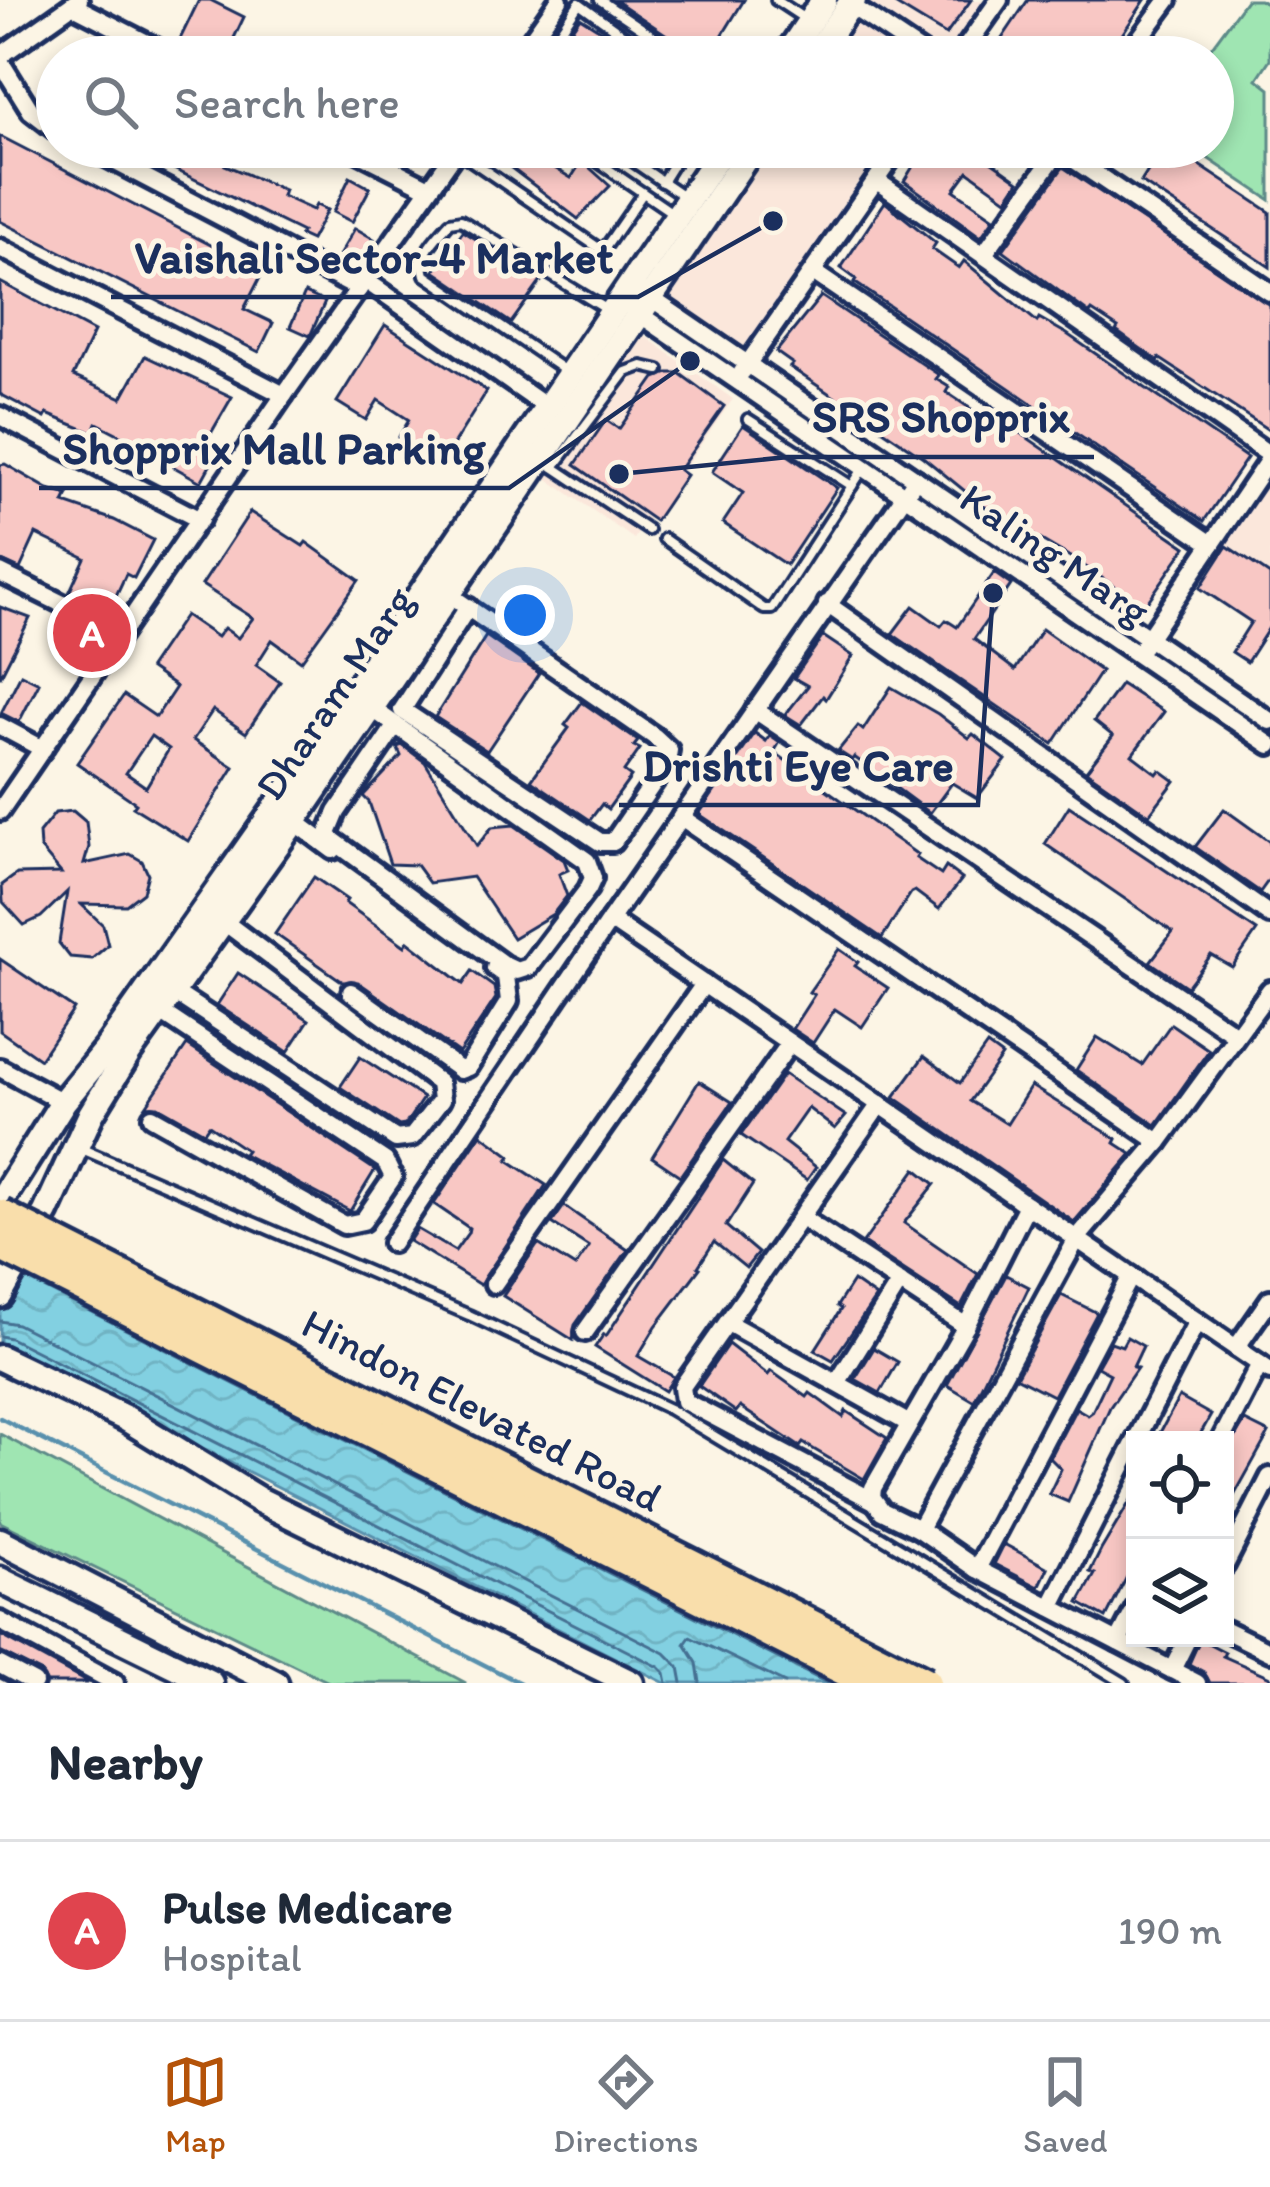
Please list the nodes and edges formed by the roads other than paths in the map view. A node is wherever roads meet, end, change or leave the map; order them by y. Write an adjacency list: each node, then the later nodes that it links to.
1 (559, 0): 9 (street)
2 (600, 0): 12 (lane)
3 (776, 0): 7 (lane)
4 (999, 0): 16 (street)
5 (1168, 0): 17 (street)
6 (76, 2): 8 (street); 18 (street)
7 (827, 6): 13 (street); 14 (street); 15 (street)
8 (137, 36)
9 (534, 36)
10 (558, 36): 11 (lane)
11 (626, 36)
12 (653, 36)
13 (803, 36)
14 (819, 36)
15 (886, 36)
16 (974, 36)
17 (1141, 36)
18 (0, 59): 19 (street)
19 (36, 115)
20 (129, 168): 40 (street)
21 (389, 168): 34 (street)
22 (444, 168): 34 (street)
23 (483, 168): 35 (lane)
24 (607, 168): 35 (lane)
25 (642, 168): 33 (lane)
26 (671, 168): 33 (lane)
27 (710, 168): 36 (street, Dharam Marg)
28 (736, 168): 42 (street, Dharam Marg)
29 (885, 168): 32 (street)
30 (1046, 168): 38 (street)
31 (1089, 168): 41 (street)
32 (877, 181): 38 (street); 39 (street)
33 (662, 182): 36 (lane)
34 (429, 188): 40 (street)
35 (643, 193): 36 (lane)
36 (683, 208): 42 (street, Dharam Marg)
37 (0, 248): 47 (street)
38 (984, 254): 51 (street)
39 (813, 272): 43 (street); 60 (street)
40 (362, 284): 47 (street); 48 (street)
41 (1270, 292)
42 (631, 302): 43 (street, Kaling Marg); 45 (street, Dharam Marg); 45 (lane); 46 (street, Kaling Marg); 52 (street, Dharam Marg)
43 (747, 364): 46 (street); 54 (street, Kaling Marg)
44 (658, 370): 52 (lane)
45 (571, 374): 48 (street, Dharam Marg)
46 (736, 380): 53 (street, Kaling Marg)
47 (284, 395): 57 (street)
48 (548, 407): 64 (street, Dharam Marg)
49 (0, 416): 57 (street)
50 (748, 419): 55 (lane)
51 (1270, 456): 60 (street)
52 (547, 463): 58 (lane); 62 (street, Dharam Marg)
53 (864, 467): 55 (lane); 56 (street, Kaling Marg)
54 (916, 479): 56 (street); 66 (street, Kaling Marg)
55 (852, 486): 59 (lane)
56 (905, 496): 63 (street); 67 (street, Kaling Marg)
57 (200, 520): 65 (street)
58 (649, 530)
59 (664, 539)
60 (1212, 544): 66 (street)
61 (0, 573): 65 (street)
62 (458, 601): 62 (street); 64 (street, Dharam Marg)
63 (827, 604): 69 (street); 78 (street)
64 (420, 617): 68 (street, Dharam Marg)
65 (121, 633): 74 (street)
66 (1148, 638): 67 (street); 70 (street, Kaling Marg)
67 (1137, 654): 73 (street, Kaling Marg)
68 (362, 701): 71 (street); 76 (street, Dharam Marg)
69 (755, 710): 77 (street); 85 (street)
70 (1270, 721)
71 (396, 725): 71 (street)
72 (0, 726): 74 (street)
73 (1270, 745)
74 (43, 748): 75 (street)
75 (0, 812)
76 (285, 814): 79 (street, Dharam Marg); 83 (street); 84 (street, Dharam Marg)
77 (681, 817): 80 (street); 91 (street)
78 (1270, 915)
79 (223, 920): 84 (street, Dharam Marg); 84 (street)
80 (610, 920): 81 (street); 97 (street)
81 (704, 984): 86 (street); 101 (street)
82 (1270, 990): 85 (street)
83 (351, 992)
84 (157, 1000): 88 (street, Dharam Marg); 90 (street); 92 (street, Dharam Marg)
85 (1236, 1035): 91 (street)
86 (790, 1043): 89 (street); 107 (street)
87 (0, 1068): 88 (street)
88 (63, 1102): 93 (street, Dharam Marg)
89 (880, 1104): 94 (street); 95 (street)
90 (152, 1118)
91 (1159, 1142): 96 (street)
92 (75, 1146): 102 (street, Dharam Marg, bridge); 140 (lane)
93 (2, 1203): 139 (highway, Hindon Elevated Road, bridge)
94 (1027, 1205): 96 (street); 106 (street)
95 (802, 1218): 100 (street); 105 (street)
96 (1078, 1237): 99 (street); 119 (street)
97 (392, 1243)
98 (0, 1245): 138 (highway, Hindon Elevated Road, bridge)
99 (1131, 1276): 104 (street); 122 (street)
100 (900, 1282): 106 (street); 111 (street)
101 (494, 1284)
102 (0, 1295)
103 (1270, 1299): 108 (street)
104 (1197, 1321): 108 (street); 113 (street)
105 (728, 1323): 111 (street); 117 (street)
106 (967, 1326): 112 (street)
107 (585, 1333)
108 (1236, 1348): 110 (street)
109 (0, 1358): 137 (street)
110 (1265, 1367): 114 (street)
111 (837, 1383): 112 (street)
112 (908, 1424): 117 (street)
113 (1140, 1431)
114 (1226, 1431)
115 (1126, 1459): 124 (street)
116 (1270, 1478): 118 (street)
117 (874, 1502): 119 (street)
118 (1263, 1506): 121 (street)
119 (919, 1528): 122 (street)
120 (0, 1540): 136 (street)
121 (1234, 1551)
122 (977, 1569): 124 (street)
123 (0, 1580): 135 (street)
124 (1051, 1607): 128 (street)
125 (0, 1621): 134 (street)
126 (1126, 1626): 128 (street)
127 (1234, 1634): 130 (street)
128 (1118, 1642): 132 (street)
129 (1184, 1647): 132 (street)
130 (1270, 1652)
131 (0, 1664): 133 (street)
132 (1172, 1670): 141 (street)
133 (34, 1683)
134 (115, 1683)
135 (210, 1683)
136 (275, 1683)
137 (632, 1683)
138 (872, 1683)
139 (925, 1683)
140 (1124, 1683)
141 (1197, 1683)

